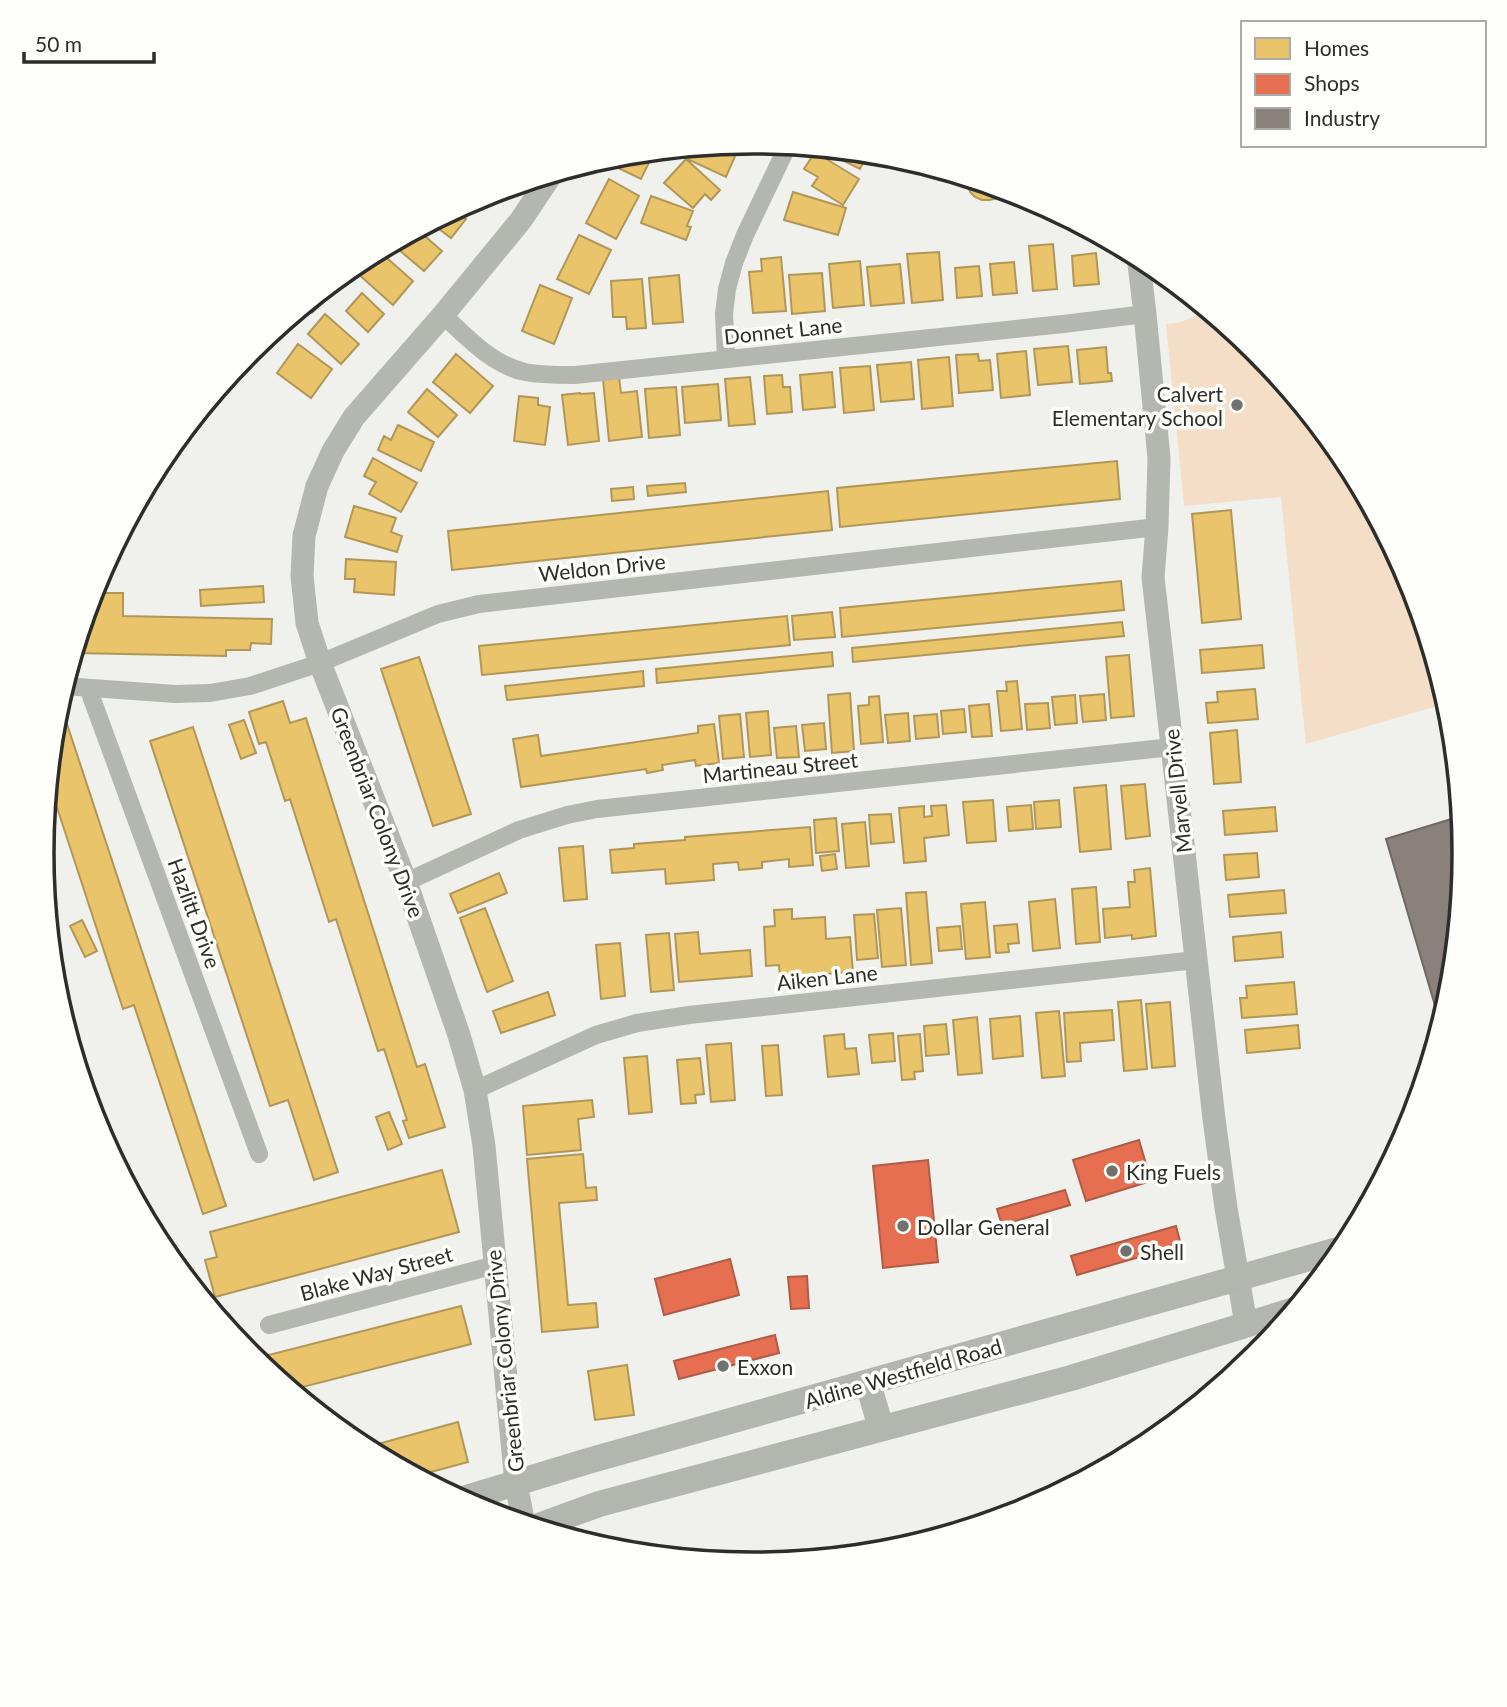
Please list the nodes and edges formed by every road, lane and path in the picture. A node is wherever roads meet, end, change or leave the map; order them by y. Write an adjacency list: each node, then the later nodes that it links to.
1 (783, 155): 6 (street)
2 (543, 187): 5 (street, Greenbriar Colony Drive)
3 (1140, 271): 4 (street, Marvell Drive)
4 (1145, 314): 6 (street, Donnet Lane); 7 (street, Marvell Drive)
5 (443, 315): 6 (street, Donnet Lane); 8 (street, Greenbriar Colony Drive)
6 (726, 359)
7 (1157, 527): 8 (street, Weldon Drive); 11 (street, Marvell Drive)
8 (320, 663): 10 (street, Weldon Drive); 12 (street, Greenbriar Colony Drive)
9 (75, 687): 10 (street, Weldon Drive)
10 (88, 688): 15 (street, Hazlitt Drive)
11 (1172, 747): 12 (street, Martineau Street); 13 (street, Marvell Drive)
12 (406, 882): 14 (street, Greenbriar Colony Drive)
13 (1196, 960): 14 (street, Aiken Lane); 18 (street, Marvell Drive)
14 (475, 1090): 17 (street, Greenbriar Colony Drive)
15 (259, 1154)
16 (1327, 1253): 18 (main road, Aldine Westfield Road)
17 (495, 1265): 21 (street, Blake Way Street); 24 (street, Greenbriar Colony Drive)
18 (1239, 1279): 20 (street, Marvell Drive); 22 (main road, Aldine Westfield Road)
19 (1279, 1314): 20 (main road)
20 (1246, 1324): 23 (main road)
21 (269, 1325)
22 (868, 1383): 23 (main road); 24 (main road, Aldine Westfield Road)
23 (881, 1429): 27 (main road)
24 (516, 1484): 25 (main road, Aldine Westfield Road); 26 (street, Greenbriar Colony Drive)
25 (476, 1495)
26 (522, 1513)
27 (550, 1522)

